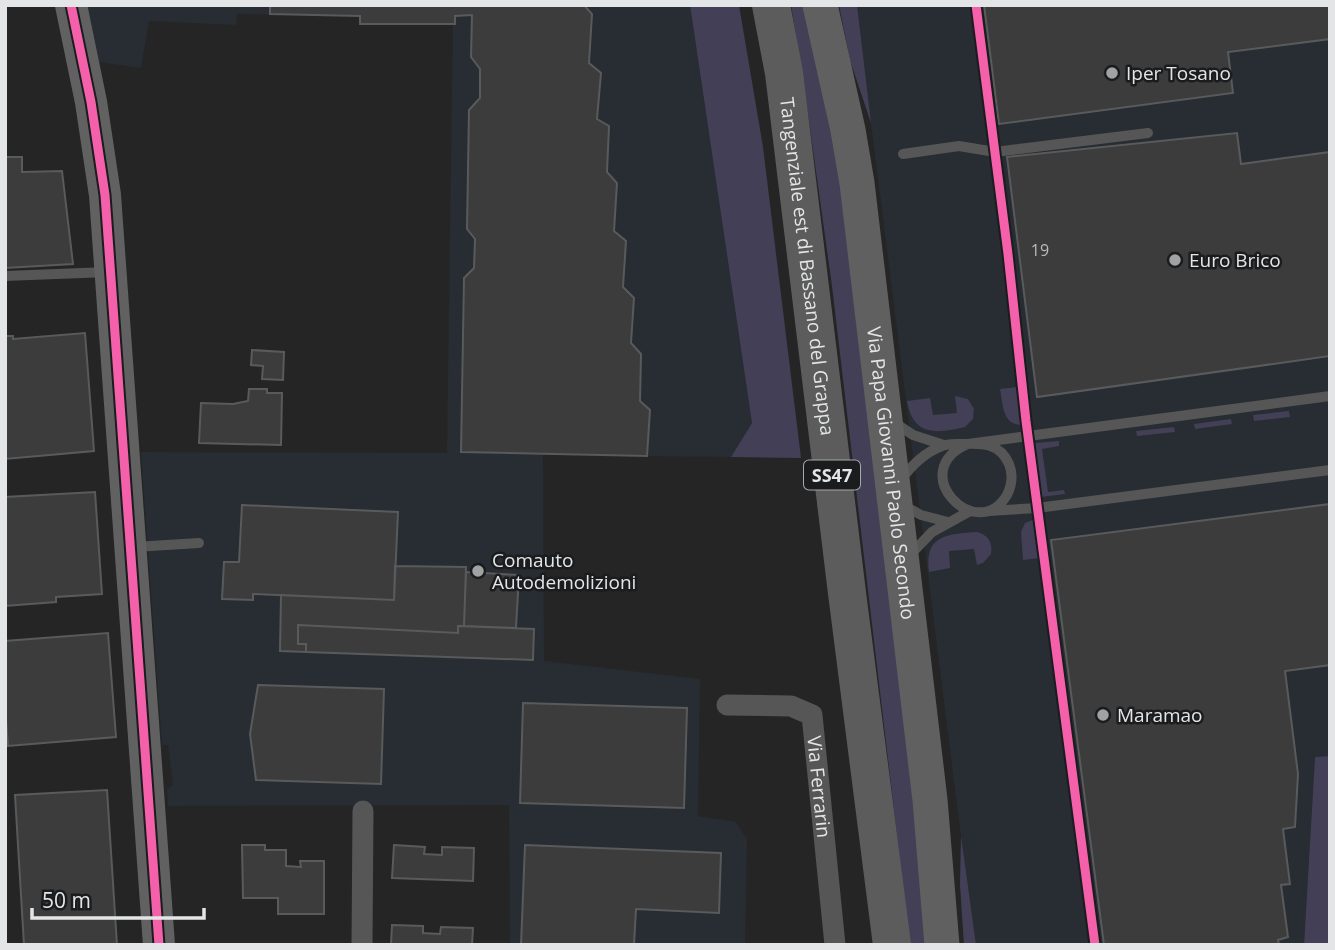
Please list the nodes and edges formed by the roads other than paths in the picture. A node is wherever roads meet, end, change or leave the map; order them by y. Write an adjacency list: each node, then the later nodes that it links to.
1 (71, 5): 7 (street)
2 (751, 5): 30 (highway, Tangenziale est di Bassano del Grappa / SS47)
3 (771, 5): 31 (highway, Tangenziale est di Bassano del Grappa / SS47)
4 (821, 5): 10 (main road, Via Papa Giovanni Paolo Secondo)
5 (1148, 133): 6 (lane)
6 (903, 154)
7 (110, 272): 8 (lane); 23 (street)
8 (5, 276)
9 (1330, 396): 11 (lane)
10 (885, 416): 12 (lane); 16 (main road, Via Papa Giovanni Paolo Secondo)
11 (1000, 439): 13 (lane); 14 (lane)
12 (944, 444): 13 (lane); 16 (lane)
13 (968, 444): 14 (lane); 18 (lane)
14 (1003, 455): 17 (lane)
15 (1330, 470): 19 (lane)
16 (895, 496): 21 (lane); 24 (main road, Via Papa Giovanni Paolo Secondo)
17 (1006, 496): 19 (lane); 20 (lane)
18 (970, 511): 20 (lane); 21 (lane)
19 (1008, 511): 20 (lane)
20 (982, 512)
21 (948, 522): 24 (lane)
22 (199, 543): 23 (lane)
23 (132, 547): 27 (street)
24 (904, 566): 32 (main road, Via Papa Giovanni Paolo Secondo)
25 (727, 705): 29 (street, Via Ferrarin)
26 (363, 811): 28 (street)
27 (159, 945)
28 (362, 945)
29 (835, 945)
30 (870, 945)
31 (892, 945)
32 (942, 945)

